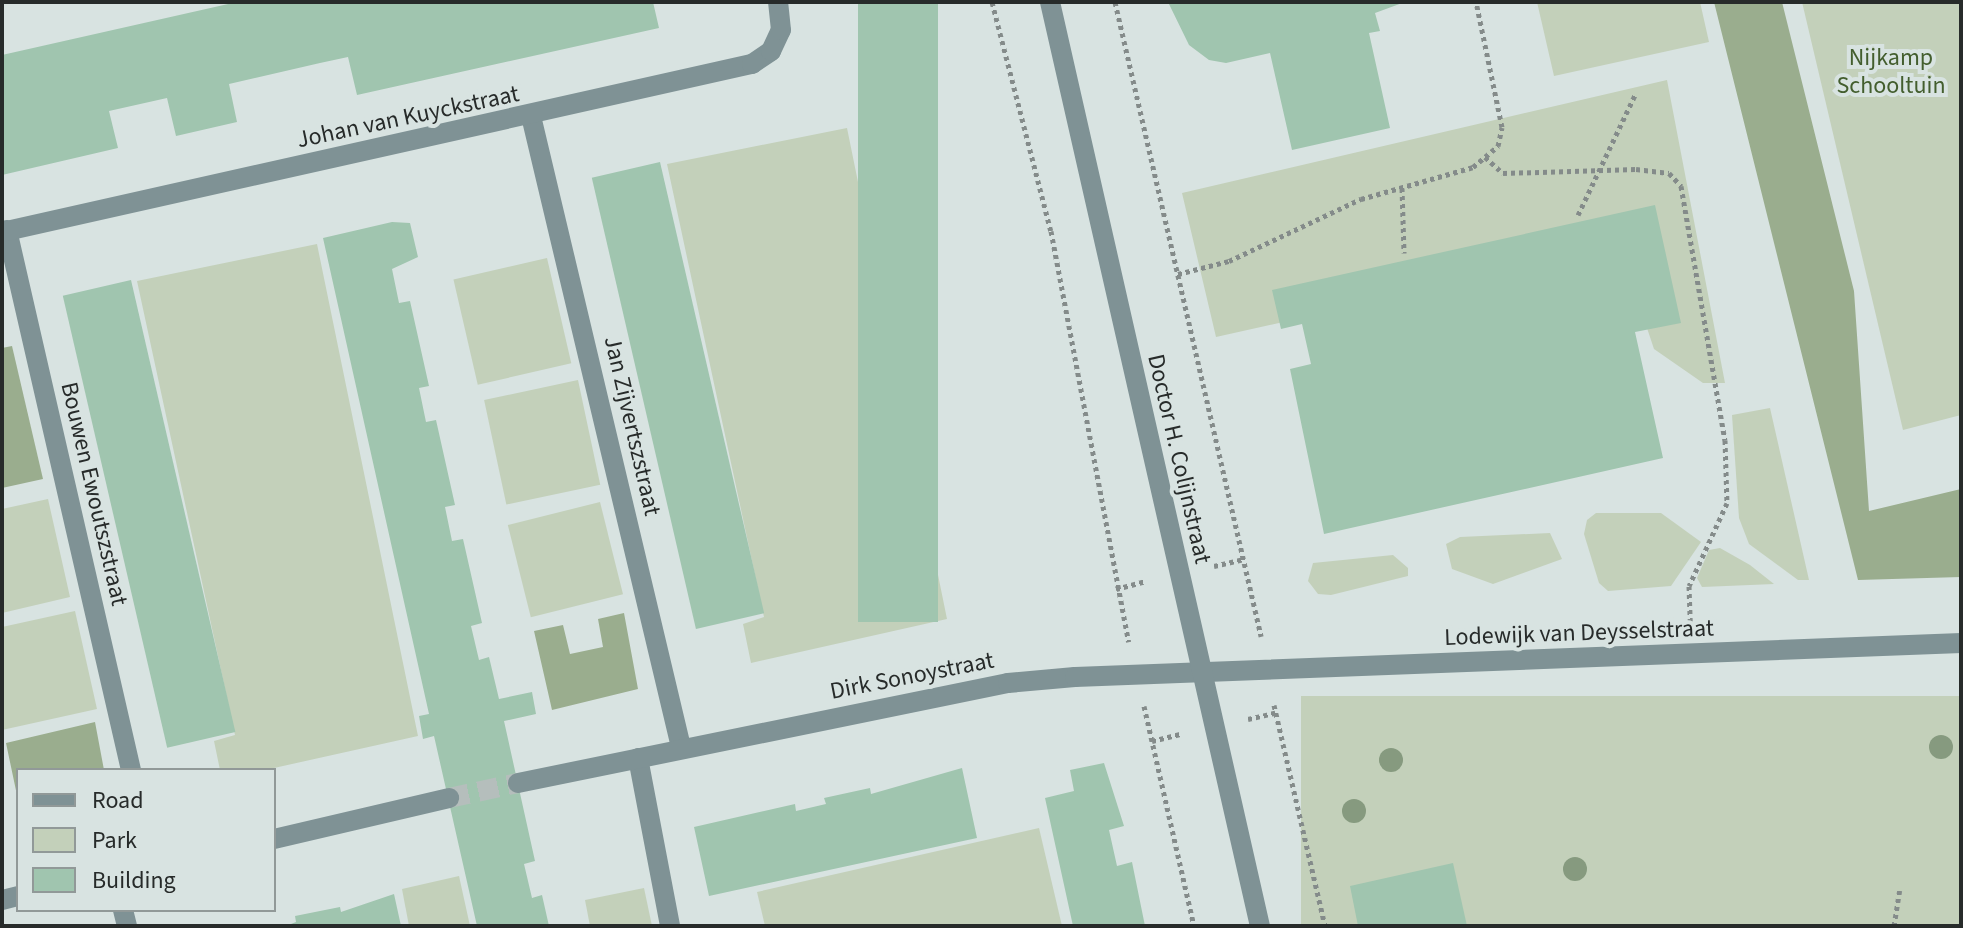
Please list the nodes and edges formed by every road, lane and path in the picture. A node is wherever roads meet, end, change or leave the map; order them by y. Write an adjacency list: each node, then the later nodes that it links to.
1 (778, 2): 7 (street, Johan van Kuyckstraat)
2 (992, 2): 19 (path)
3 (1050, 2): 18 (street, Doctor H. Colijnstraat)
4 (1115, 2): 14 (path)
5 (1476, 2): 8 (path)
6 (1635, 95): 9 (path)
7 (531, 116): 12 (street, Johan van Kuyckstraat); 20 (street, Jan Zijvertszstraat)
8 (1485, 157): 9 (path); 10 (path)
9 (1600, 169): 11 (path); 16 (path)
10 (1402, 188): 13 (path); 14 (path)
11 (1578, 215)
12 (4, 231): 22 (street, Bouwen Ewoutszstraat)
13 (1404, 253)
14 (1178, 274): 17 (path)
15 (1961, 643): 16 (street, Lodewijk van Deysselstraat)
16 (1691, 654): 17 (street, Lodewijk van Deysselstraat)
17 (1269, 672): 18 (street, Lodewijk van Deysselstraat); 30 (path)
18 (1200, 676): 19 (street, Dirk Sonoystraat); 29 (street, Doctor H. Colijnstraat)
19 (1138, 677): 20 (street, Dirk Sonoystraat); 28 (path)
20 (681, 747): 21 (street, Dirk Sonoystraat)
21 (638, 758): 23 (street, Dirk Sonoystraat); 27 (street)
22 (131, 768)
23 (518, 783)
24 (449, 798): 25 (street)
25 (276, 839)
26 (1900, 890): 31 (path)
27 (670, 926)
28 (1194, 926)
29 (1260, 926)
30 (1325, 926)
31 (1894, 926)

